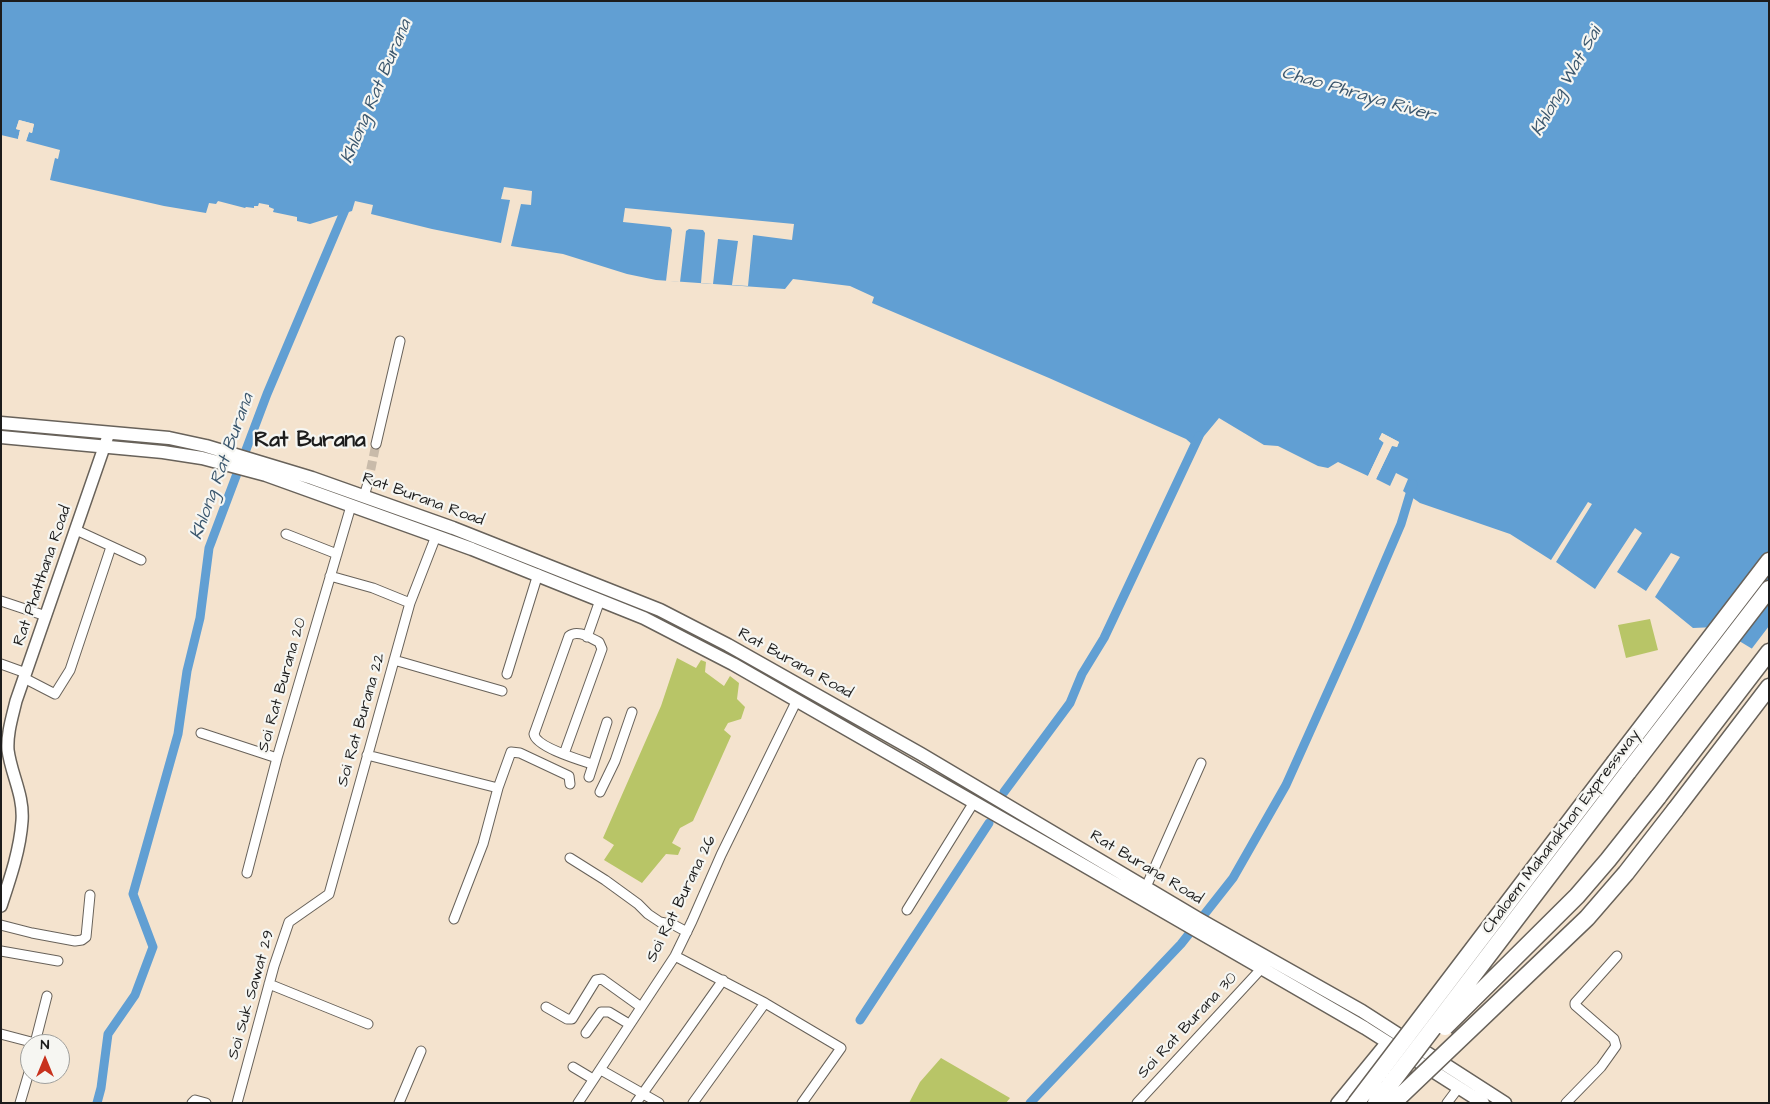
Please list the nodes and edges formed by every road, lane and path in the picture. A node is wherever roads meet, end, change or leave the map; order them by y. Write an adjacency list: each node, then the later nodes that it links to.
1 (400, 341): 5 (street)
2 (1, 424): 3 (main road, Rat Burana Road)
3 (109, 433): 6 (street, Rat Phatthana Road); 7 (main road, Rat Burana Road)
4 (1, 437): 6 (main road, Rat Burana Road)
5 (376, 444)
6 (105, 447): 7 (main road, Rat Burana Road); 12 (street, Rat Phatthana Road)
7 (204, 452): 8 (main road, Rat Burana Road)
8 (268, 470): 10 (main road, Rat Burana Road); 11 (main road, Rat Burana Road)
9 (368, 483): 10 (street)
10 (364, 496): 51 (main road, Rat Burana Road)
11 (351, 506): 14 (main road, Rat Burana Road); 16 (street, Soi Rat Burana 20)
12 (76, 530): 15 (street); 25 (street, Rat Phatthana Road)
13 (286, 534): 16 (street)
14 (436, 536): 19 (main road, Rat Burana Road); 24 (street, Soi Rat Burana 22)
15 (111, 547): 17 (street); 31 (street)
16 (337, 554): 20 (street, Soi Rat Burana 20)
17 (141, 560)
18 (1769, 561): 97 (highway, Chaloem Mahanakhon Expressway, bridge)
19 (538, 574): 22 (main road, Rat Burana Road); 30 (street)
20 (330, 576): 24 (street); 41 (street, Soi Rat Burana 20)
21 (1769, 589): 100 (highway, Chaloem Mahanakhon Expressway, bridge)
22 (600, 600): 26 (street); 34 (main road, Rat Burana Road)
23 (1, 601): 25 (street)
24 (410, 603): 28 (street, Soi Rat Burana 22)
25 (46, 616): 31 (street, Rat Phatthana Road)
26 (587, 637): 39 (street); 39 (street)
27 (1769, 652): 81 (highway, bridge)
28 (394, 660): 33 (street); 40 (street, Soi Rat Burana 22)
29 (1, 664): 31 (street)
30 (507, 674)
31 (25, 675): 37 (street, Rat Phatthana Road)
32 (1769, 687): 101 (highway, bridge)
33 (502, 691)
34 (797, 700): 48 (main road, Rat Burana Road); 59 (street, Soi Rat Burana 26)
35 (632, 712): 47 (street)
36 (607, 722): 43 (street)
37 (4, 733): 53 (street, Rat Phatthana Road)
38 (201, 733): 41 (street)
39 (564, 754): 43 (street)
40 (367, 755): 46 (street); 54 (street, Soi Rat Burana 22)
41 (277, 758): 50 (street, Soi Rat Burana 20)
42 (1201, 763): 51 (street)
43 (592, 764): 44 (street)
44 (588, 777)
45 (570, 784): 46 (street)
46 (498, 788): 56 (street)
47 (600, 792)
48 (974, 802): 55 (street); 58 (main road, Rat Burana Road)
49 (570, 858): 59 (street)
50 (247, 873)
51 (1146, 887): 58 (main road, Rat Burana Road)
52 (90, 895): 57 (street)
53 (1, 906)
54 (311, 906): 66 (street, Soi Suk Sawat 29)
55 (907, 910)
56 (454, 919)
57 (1, 925)
58 (1198, 925): 64 (main road, Rat Burana Road); 105 (main road, Rat Burana Road)
59 (687, 932): 61 (street, Soi Rat Burana 26)
60 (1, 951): 63 (street)
61 (675, 956): 65 (street); 70 (street, Soi Rat Burana 26)
62 (1617, 956): 106 (street)
63 (58, 961)
64 (1261, 969): 75 (main road, Rat Burana Road); 95 (street, Soi Rat Burana 30)
65 (723, 980): 68 (street); 84 (street)
66 (269, 984): 71 (street); 88 (street, Soi Suk Sawat 29)
67 (46, 996): 74 (street)
68 (765, 1003): 93 (street); 94 (street)
69 (546, 1007): 70 (street)
70 (641, 1007): 72 (street, Soi Rat Burana 26)
71 (368, 1024)
72 (629, 1024): 73 (street); 79 (street, Soi Rat Burana 26)
73 (586, 1033)
74 (1, 1034)
75 (1387, 1042): 77 (main road, Rat Burana Road); 96 (street)
76 (421, 1051): 89 (street)
77 (1426, 1066): 83 (main road, Rat Burana Road); 102 (street)
78 (573, 1067): 80 (street)
79 (601, 1070): 80 (street, Soi Rat Burana 26); 84 (street)
80 (593, 1079): 90 (street, Soi Rat Burana 26)
81 (1388, 1083): 98 (highway); 99 (highway)
82 (26, 1084): 85 (street)
83 (1459, 1088): 103 (street); 104 (main road, Rat Burana Road)
84 (642, 1094): 91 (street); 92 (street)
85 (20, 1103)
86 (192, 1103): 87 (street)
87 (206, 1103)
88 (237, 1103)
89 (399, 1103)
90 (578, 1103)
91 (636, 1103)
92 (659, 1103)
93 (693, 1103)
94 (802, 1103)
95 (1137, 1103)
96 (1338, 1103)
97 (1356, 1103)
98 (1363, 1103)
99 (1367, 1103)
100 (1376, 1103)
101 (1393, 1103)
102 (1398, 1103)
103 (1448, 1103)
104 (1483, 1103)
105 (1505, 1103)
106 (1566, 1103)

